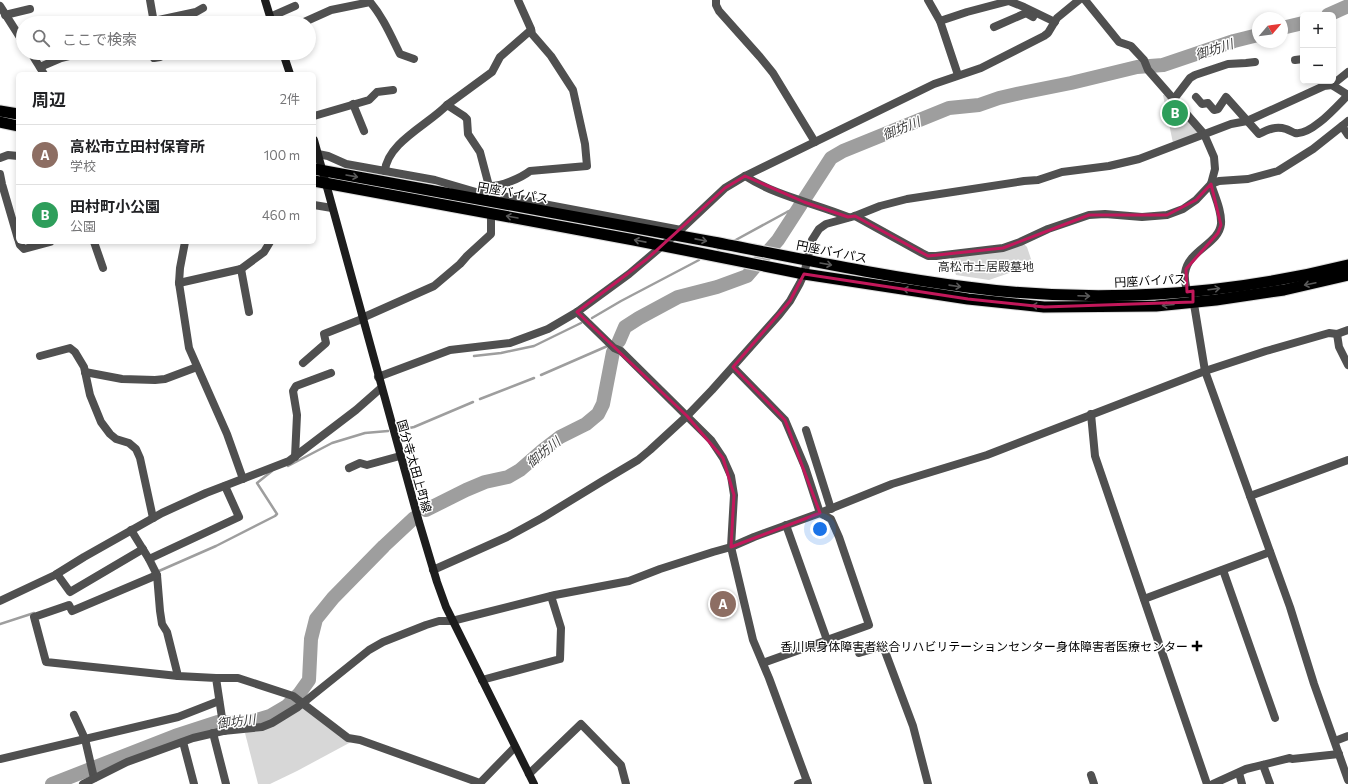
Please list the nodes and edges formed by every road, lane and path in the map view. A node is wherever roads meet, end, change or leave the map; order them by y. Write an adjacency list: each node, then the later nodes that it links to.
1 (150, 0): 13 (street)
2 (265, 0): 15 (main road)
3 (518, 0): 21 (street)
4 (716, 0): 50 (street)
5 (928, 0): 18 (street)
6 (1079, 0): 19 (street)
7 (1085, 0): 37 (street)
8 (0, 6): 12 (street)
9 (295, 6): 16 (street)
10 (203, 8): 14 (street)
11 (30, 9): 12 (street)
12 (5, 15): 22 (street)
13 (153, 16)
14 (179, 16)
15 (270, 16)
16 (278, 16)
17 (316, 17): 23 (street)
18 (940, 21): 19 (street); 31 (street)
19 (1053, 24): 20 (street); 31 (street)
20 (994, 26)
21 (531, 30): 39 (street); 39 (street)
22 (16, 32)
23 (414, 59)
24 (35, 60): 28 (street)
25 (58, 60): 28 (street)
26 (285, 60): 29 (main road)
27 (1255, 62): 37 (street)
28 (42, 71)
29 (289, 72)
30 (1348, 72): 32 (street)
31 (958, 76): 50 (street)
32 (1336, 79)
33 (1326, 84): 35 (street); 43 (street)
34 (392, 90): 38 (street)
35 (1348, 95): 43 (street)
36 (1196, 97): 43 (street)
37 (1174, 99): 48 (street)
38 (353, 104): 42 (street); 47 (street)
39 (447, 105): 56 (street)
40 (0, 111): 41 (highway)
41 (16, 114)
42 (316, 115)
43 (1247, 121): 48 (street)
44 (0, 122): 46 (highway)
45 (1345, 123): 49 (street); 61 (street)
46 (16, 126)
47 (364, 131)
48 (1204, 134): 61 (street); 65 (street)
49 (1348, 135)
50 (815, 142): 58 (street)
51 (316, 147): 52 (main road, 国分寺太田上町線)
52 (318, 154): 55 (main road, 国分寺太田上町線); 56 (street)
53 (16, 156): 54 (street)
54 (0, 158)
55 (318, 169): 60 (main road, 国分寺太田上町線); 67 (highway, 円座バイパス, one-way to 67)
56 (385, 171): 67 (street)
57 (0, 174): 66 (street)
58 (745, 176): 65 (street); 67 (street)
59 (316, 181): 60 (highway, 円座バイパス)
60 (326, 183): 63 (main road, 国分寺太田上町線); 64 (highway, 円座バイパス)
61 (1211, 184): 65 (street); 81 (street)
62 (316, 205): 63 (street)
63 (332, 208): 84 (main road, 国分寺太田上町線)
64 (491, 213): 73 (highway, 円座バイパス, one-way to 64); 84 (street)
65 (851, 216): 74 (street)
66 (16, 232)
67 (678, 232): 73 (street); 74 (highway, 円座バイパス, one-way to 74)
68 (20, 244): 69 (street)
69 (43, 244)
70 (95, 244): 76 (street)
71 (186, 244): 80 (street)
72 (269, 244): 77 (street)
73 (662, 245): 78 (highway, 円座バイパス); 83 (street)
74 (806, 260): 78 (street); 81 (highway, 円座バイパス, one-way to 81)
75 (1348, 264): 81 (highway, 円座バイパス, one-way to 75)
76 (103, 268)
77 (241, 269): 80 (street); 82 (street)
78 (804, 274): 81 (highway, 円座バイパス, one-way to 78); 91 (street)
79 (1348, 276): 81 (highway, 円座バイパス, one-way to 81)
80 (179, 283): 90 (street)
81 (1191, 295): 92 (street)
82 (249, 312)
83 (577, 312): 95 (street); 98 (street)
84 (362, 318): 88 (street); 95 (main road, 国分寺太田上町線)
85 (1348, 330): 86 (street)
86 (1337, 334): 89 (street); 92 (street)
87 (40, 356): 93 (street)
88 (303, 364)
89 (1348, 365)
90 (197, 367): 93 (street); 104 (street)
91 (733, 367): 98 (street); 108 (street)
92 (1205, 371): 97 (street); 106 (street)
93 (85, 372): 109 (street)
94 (331, 373): 101 (street)
95 (378, 377): 96 (main road, 国分寺太田上町線)
96 (381, 388): 100 (main road, 国分寺太田上町線); 101 (street)
97 (1091, 414): 107 (street); 121 (street)
98 (687, 416): 112 (street); 116 (street)
99 (806, 430): 107 (street)
100 (400, 456): 103 (street); 116 (main road, 国分寺太田上町線)
101 (295, 457): 104 (street)
102 (1348, 460): 106 (street)
103 (349, 468)
104 (244, 479): 105 (street)
105 (225, 486): 109 (street); 115 (street)
106 (1250, 496): 114 (street)
107 (831, 509): 108 (street)
108 (820, 513): 110 (street); 124 (street)
109 (153, 518): 111 (street)
110 (786, 526): 112 (street); 124 (street)
111 (132, 530): 113 (street); 118 (street)
112 (732, 547): 120 (street); 126 (street)
113 (143, 550): 115 (street); 118 (street)
114 (1270, 552): 117 (street); 138 (street)
115 (149, 559): 119 (street)
116 (433, 570): 123 (main road, 国分寺太田上町線)
117 (1224, 570): 121 (street); 133 (street)
118 (57, 574): 122 (street)
119 (157, 575): 127 (street); 127 (street)
120 (551, 596): 123 (street); 129 (street)
121 (1144, 599): 159 (street)
122 (0, 602)
123 (452, 621): 129 (main road, 国分寺太田上町線); 130 (street)
124 (827, 640): 126 (street)
125 (859, 654): 157 (street)
126 (763, 664): 150 (street)
127 (178, 676): 128 (street)
128 (216, 678): 130 (street); 131 (street)
129 (482, 680): 140 (main road, 国分寺太田上町線)
130 (297, 699): 134 (street); 149 (street)
131 (219, 700): 134 (street); 137 (street)
132 (74, 715): 137 (street)
133 (1275, 718)
134 (223, 724): 135 (street)
135 (213, 733): 139 (street); 153 (street)
136 (1348, 736): 138 (street)
137 (85, 739): 142 (street); 144 (street)
138 (1335, 741): 141 (street)
139 (183, 742): 144 (street); 152 (street)
140 (515, 747): 146 (main road, 国分寺太田上町線); 149 (street)
141 (1339, 754): 143 (street); 148 (street)
142 (0, 759)
143 (1263, 765): 145 (street); 162 (street)
144 (92, 772): 151 (street)
145 (1239, 773): 160 (street); 161 (street)
146 (529, 774): 154 (main road, 国分寺太田上町線); 155 (street)
147 (1091, 775): 158 (street)
148 (1348, 780)
149 (481, 783)
150 (808, 783): 156 (street)
151 (83, 784)
152 (194, 784)
153 (226, 784)
154 (534, 784)
155 (626, 784)
156 (798, 784)
157 (928, 784)
158 (1094, 784)
159 (1207, 784)
160 (1213, 784)
161 (1242, 784)
162 (1270, 784)

